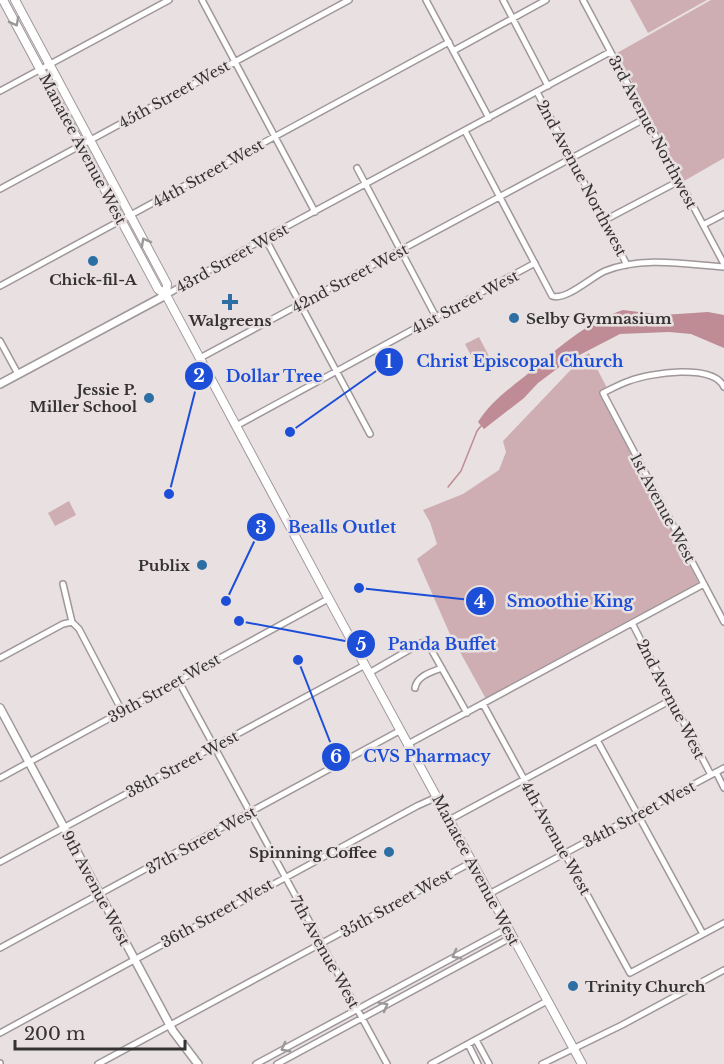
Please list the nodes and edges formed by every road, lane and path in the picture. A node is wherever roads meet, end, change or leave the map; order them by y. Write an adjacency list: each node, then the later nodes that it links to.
1 (3, 0): 16 (main road, Manatee Avenue West, one-way to 16)
2 (15, 0): 15 (main road, Manatee Avenue West)
3 (169, 0): 15 (street)
4 (202, 0): 14 (street)
5 (348, 0): 14 (street, 45th Street West)
6 (426, 0): 11 (street)
7 (503, 0): 10 (street, 2nd Avenue Northwest)
8 (546, 0): 10 (street)
9 (583, 0): 13 (street, 3rd Avenue Northwest)
10 (513, 18): 12 (street); 17 (street, 2nd Avenue Northwest)
11 (448, 42): 12 (street); 23 (street, 44th Street West)
12 (453, 51): 20 (street)
13 (610, 52): 17 (street, 43rd Street West); 21 (street, 3rd Avenue Northwest)
14 (235, 62): 23 (street); 24 (street, 45th Street West)
15 (50, 64): 16 (street); 24 (main road, Manatee Avenue West)
16 (40, 69): 18 (street); 25 (main road, Manatee Avenue West)
17 (548, 86): 19 (street, 43rd Street West)
18 (0, 91)
19 (537, 92): 20 (street, 43rd Street West); 26 (street, 2nd Avenue Northwest)
20 (489, 118): 22 (street, 43rd Street West)
21 (646, 118): 26 (street, 42nd Street West); 28 (street, 3rd Avenue Northwest)
22 (465, 131): 29 (street, 43rd Street West); 31 (street)
23 (275, 137): 32 (street); 34 (street, 44th Street West)
24 (90, 140): 25 (street, 45th Street West); 34 (main road, Manatee Avenue West)
25 (81, 145): 30 (street, 45th Street West); 35 (main road, Manatee Avenue West)
26 (572, 158): 31 (street, 42nd Street West); 36 (street, 2nd Avenue Northwest)
27 (357, 168): 29 (street)
28 (679, 181): 36 (street); 37 (street, 3rd Avenue Northwest)
29 (366, 184): 32 (street, 43rd Street West); 39 (street)
30 (0, 189)
31 (499, 197): 39 (street, 42nd Street West); 40 (street)
32 (315, 212): 38 (street, 43rd Street West)
33 (724, 214): 37 (street)
34 (131, 215): 35 (street, 44th Street West); 44 (main road, Manatee Avenue West, one-way to 34)
35 (121, 220): 43 (street, 44th Street West); 44 (main road, Manatee Avenue West)
36 (605, 220): 41 (street, 2nd Avenue Northwest)
37 (703, 225): 42 (street, 3rd Avenue Northwest)
38 (265, 238): 44 (street, 43rd Street West); 45 (street)
39 (400, 250): 45 (street, 42nd Street West); 46 (street)
40 (535, 263): 41 (street); 46 (street, 41st Street West)
41 (627, 264): 42 (street)
42 (724, 266)
43 (0, 286)
44 (166, 295): 48 (main road, Manatee Avenue West); 50 (street, 43rd Street West)
45 (300, 304): 48 (street, 42nd Street West); 49 (street)
46 (436, 317): 49 (street, 41st Street West)
47 (0, 341): 50 (street)
48 (200, 358): 53 (main road, Manatee Avenue West)
49 (336, 371): 53 (street, 41st Street West); 54 (street)
50 (18, 374): 51 (street, 43rd Street West)
51 (0, 384)
52 (724, 387): 56 (street, 1st Avenue West)
53 (236, 426): 57 (main road, Manatee Avenue West)
54 (370, 434)
55 (63, 584): 58 (street)
56 (704, 584): 59 (street, 1st Avenue West); 60 (street)
57 (328, 598): 62 (main road, Manatee Avenue West); 65 (street, 39th Street West)
58 (72, 622): 61 (street); 70 (street)
59 (724, 622)
60 (632, 623): 67 (street, 2nd Avenue West); 68 (street)
61 (0, 658)
62 (365, 665): 64 (main road, Manatee Avenue West); 75 (street, 38th Street West)
63 (442, 668): 64 (street); 66 (street); 71 (street)
64 (369, 673): 72 (main road, Manatee Avenue West)
65 (178, 680): 70 (street, 39th Street West); 75 (street, 7th Avenue West)
66 (415, 688)
67 (671, 700): 73 (street); 78 (street, 2nd Avenue West)
68 (483, 704): 71 (street); 80 (street, 4th Avenue West)
69 (0, 708): 76 (street, 9th Avenue West)
70 (122, 711): 76 (street, 39th Street West)
71 (467, 713): 74 (street)
72 (401, 730): 74 (main road, Manatee Avenue West); 83 (street, 37th Street West)
73 (597, 740): 80 (street); 84 (street)
74 (408, 744): 82 (main road, Manatee Avenue West)
75 (214, 746): 83 (street, 7th Avenue West); 86 (street, 38th Street West)
76 (29, 762): 79 (street, 39th Street West); 86 (street, 9th Avenue West)
77 (724, 768): 78 (street, 34th Street West)
78 (713, 774): 81 (street, 2nd Avenue West); 84 (street, 34th Street West)
79 (0, 778)
80 (524, 779): 85 (street); 87 (street, 4th Avenue West)
81 (724, 788)
82 (437, 797): 85 (main road, Manatee Avenue West); 90 (street, 36th Street West)
83 (250, 813): 90 (street, 7th Avenue West); 91 (street, 37th Street West)
84 (638, 815): 87 (street, 34th Street West); 95 (street)
85 (449, 820): 89 (main road, Manatee Avenue West)
86 (64, 827): 88 (street, 38th Street West); 91 (street, 9th Avenue West)
87 (565, 854): 92 (street, 34th Street West); 95 (street, 4th Avenue West)
88 (0, 862)
89 (472, 862): 92 (main road, Manatee Avenue West); 97 (street, 35th Street West)
90 (284, 877): 97 (street, 7th Avenue West); 99 (street, 36th Street West)
91 (100, 894): 98 (street, 37th Street West); 99 (street, 9th Avenue West)
92 (489, 894): 94 (main road, Manatee Avenue West)
93 (724, 923): 95 (street)
94 (507, 928): 96 (main road, Manatee Avenue West); 102 (street, one-way to 102)
95 (703, 934)
96 (512, 937): 101 (main road, Manatee Avenue West); 103 (street, one-way to 96)
97 (321, 944): 102 (street, 7th Avenue West); 104 (street, 35th Street West)
98 (0, 948)
99 (134, 958): 104 (street, 9th Avenue West); 105 (street, 36th Street West)
100 (724, 970): 108 (street)
101 (547, 1001): 106 (street); 108 (main road, Manatee Avenue West)
102 (357, 1009): 103 (street, 7th Avenue West); 111 (street, one-way to 111)
103 (362, 1018): 112 (street); 113 (street, 7th Avenue West)
104 (170, 1025): 109 (street, 35th Street West); 110 (street, 9th Avenue West)
105 (0, 1033)
106 (476, 1040): 107 (street); 116 (street)
107 (468, 1044): 114 (street); 115 (street)
108 (573, 1049): 117 (street); 118 (main road, Manatee Avenue West)
109 (98, 1064)
110 (198, 1064)
111 (255, 1064)
112 (277, 1064)
113 (387, 1064)
114 (431, 1064)
115 (478, 1064)
116 (489, 1064)
117 (542, 1064)
118 (582, 1064)

